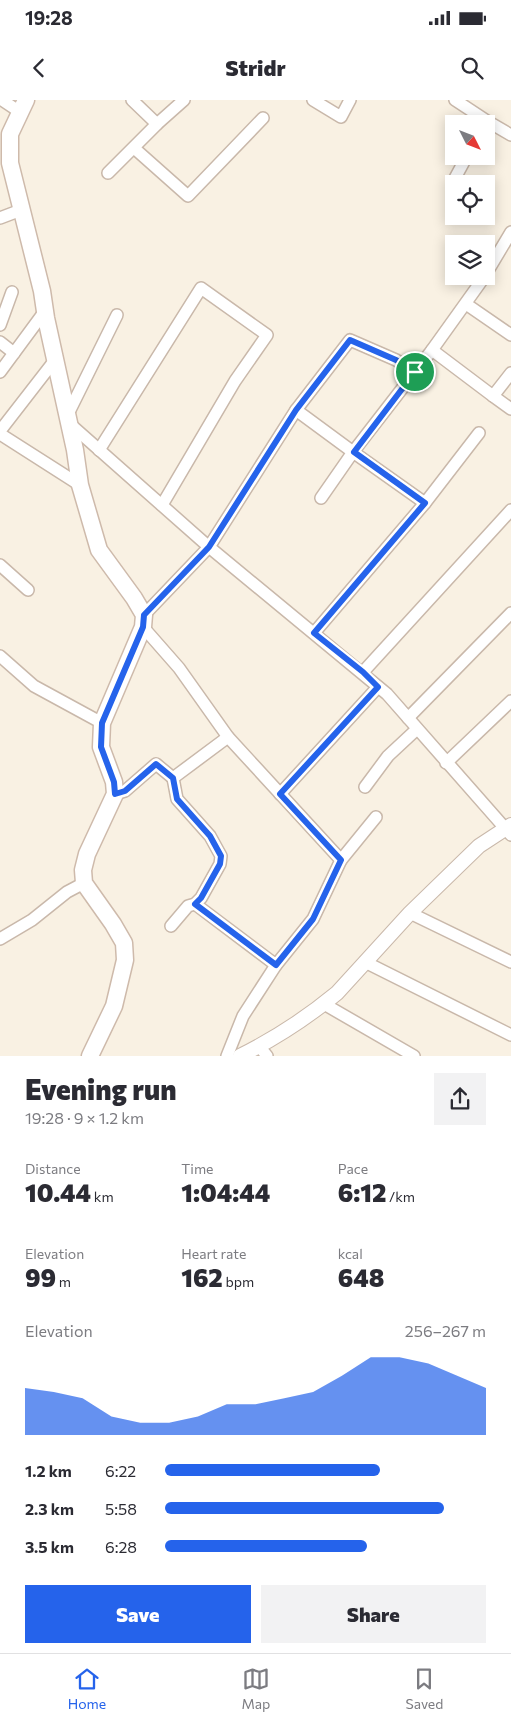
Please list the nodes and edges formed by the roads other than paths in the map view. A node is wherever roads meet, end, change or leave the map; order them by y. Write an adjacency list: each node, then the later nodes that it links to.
1 (2, 100): 7 (street)
2 (132, 100): 10 (street)
3 (184, 100): 10 (street)
4 (313, 100): 5 (street)
5 (350, 100)
6 (455, 100): 8 (street)
7 (23, 106): 15 (main road)
8 (475, 115)
9 (263, 118): 13 (street)
10 (158, 124): 13 (street)
11 (495, 127): 12 (street)
12 (511, 135)
13 (134, 148): 14 (street)
14 (108, 173)
15 (21, 210): 16 (street); 22 (main road)
16 (0, 218)
17 (511, 232): 18 (street)
18 (495, 258)
19 (478, 285): 21 (street)
20 (12, 292): 24 (street)
21 (466, 304): 25 (street); 27 (street)
22 (45, 311): 28 (street); 29 (main road)
23 (117, 314): 36 (street)
24 (0, 325)
25 (511, 334)
26 (0, 342): 28 (street)
27 (432, 350): 31 (street); 33 (street)
28 (14, 353): 30 (street)
29 (55, 360): 36 (main road); 37 (street)
30 (0, 372)
31 (415, 372): 35 (street); 40 (street)
32 (511, 373): 33 (street)
33 (493, 396): 34 (street)
34 (511, 409)
35 (296, 410): 40 (street); 46 (street)
36 (69, 419): 39 (street); 41 (main road)
37 (0, 432): 41 (street)
38 (479, 433): 43 (street)
39 (98, 450): 44 (street); 44 (street)
40 (354, 452): 42 (street); 43 (street)
41 (80, 485): 50 (main road)
42 (321, 498)
43 (425, 503): 51 (street)
44 (162, 505): 46 (street)
45 (511, 510): 53 (street)
46 (209, 547): 50 (street); 51 (street)
47 (0, 565): 48 (street)
48 (28, 590)
49 (511, 612): 56 (street)
50 (143, 621): 57 (main road); 59 (street)
51 (314, 633): 53 (street)
52 (0, 656): 57 (street)
53 (363, 672): 54 (street)
54 (378, 687): 56 (street); 64 (street)
55 (511, 701): 60 (street)
56 (408, 718): 58 (street)
57 (102, 723): 63 (main road)
58 (417, 729): 60 (street); 62 (street)
59 (228, 737): 61 (street); 64 (street)
60 (446, 763): 66 (street)
61 (173, 778): 63 (street); 69 (street)
62 (365, 787)
63 (115, 794): 68 (main road)
64 (280, 794): 67 (street)
65 (376, 817): 67 (street)
66 (509, 830): 70 (street)
67 (341, 860): 75 (street)
68 (84, 883): 72 (street); 79 (main road)
69 (195, 904): 71 (street); 75 (street)
70 (410, 913): 73 (street); 74 (street)
71 (171, 926)
72 (0, 939)
73 (365, 962): 76 (street); 77 (street)
74 (511, 962)
75 (276, 965): 80 (street)
76 (324, 1004): 78 (street); 82 (street)
77 (511, 1035)
78 (263, 1051): 81 (street)
79 (90, 1056)
80 (227, 1056)
81 (240, 1056)
82 (414, 1056)

